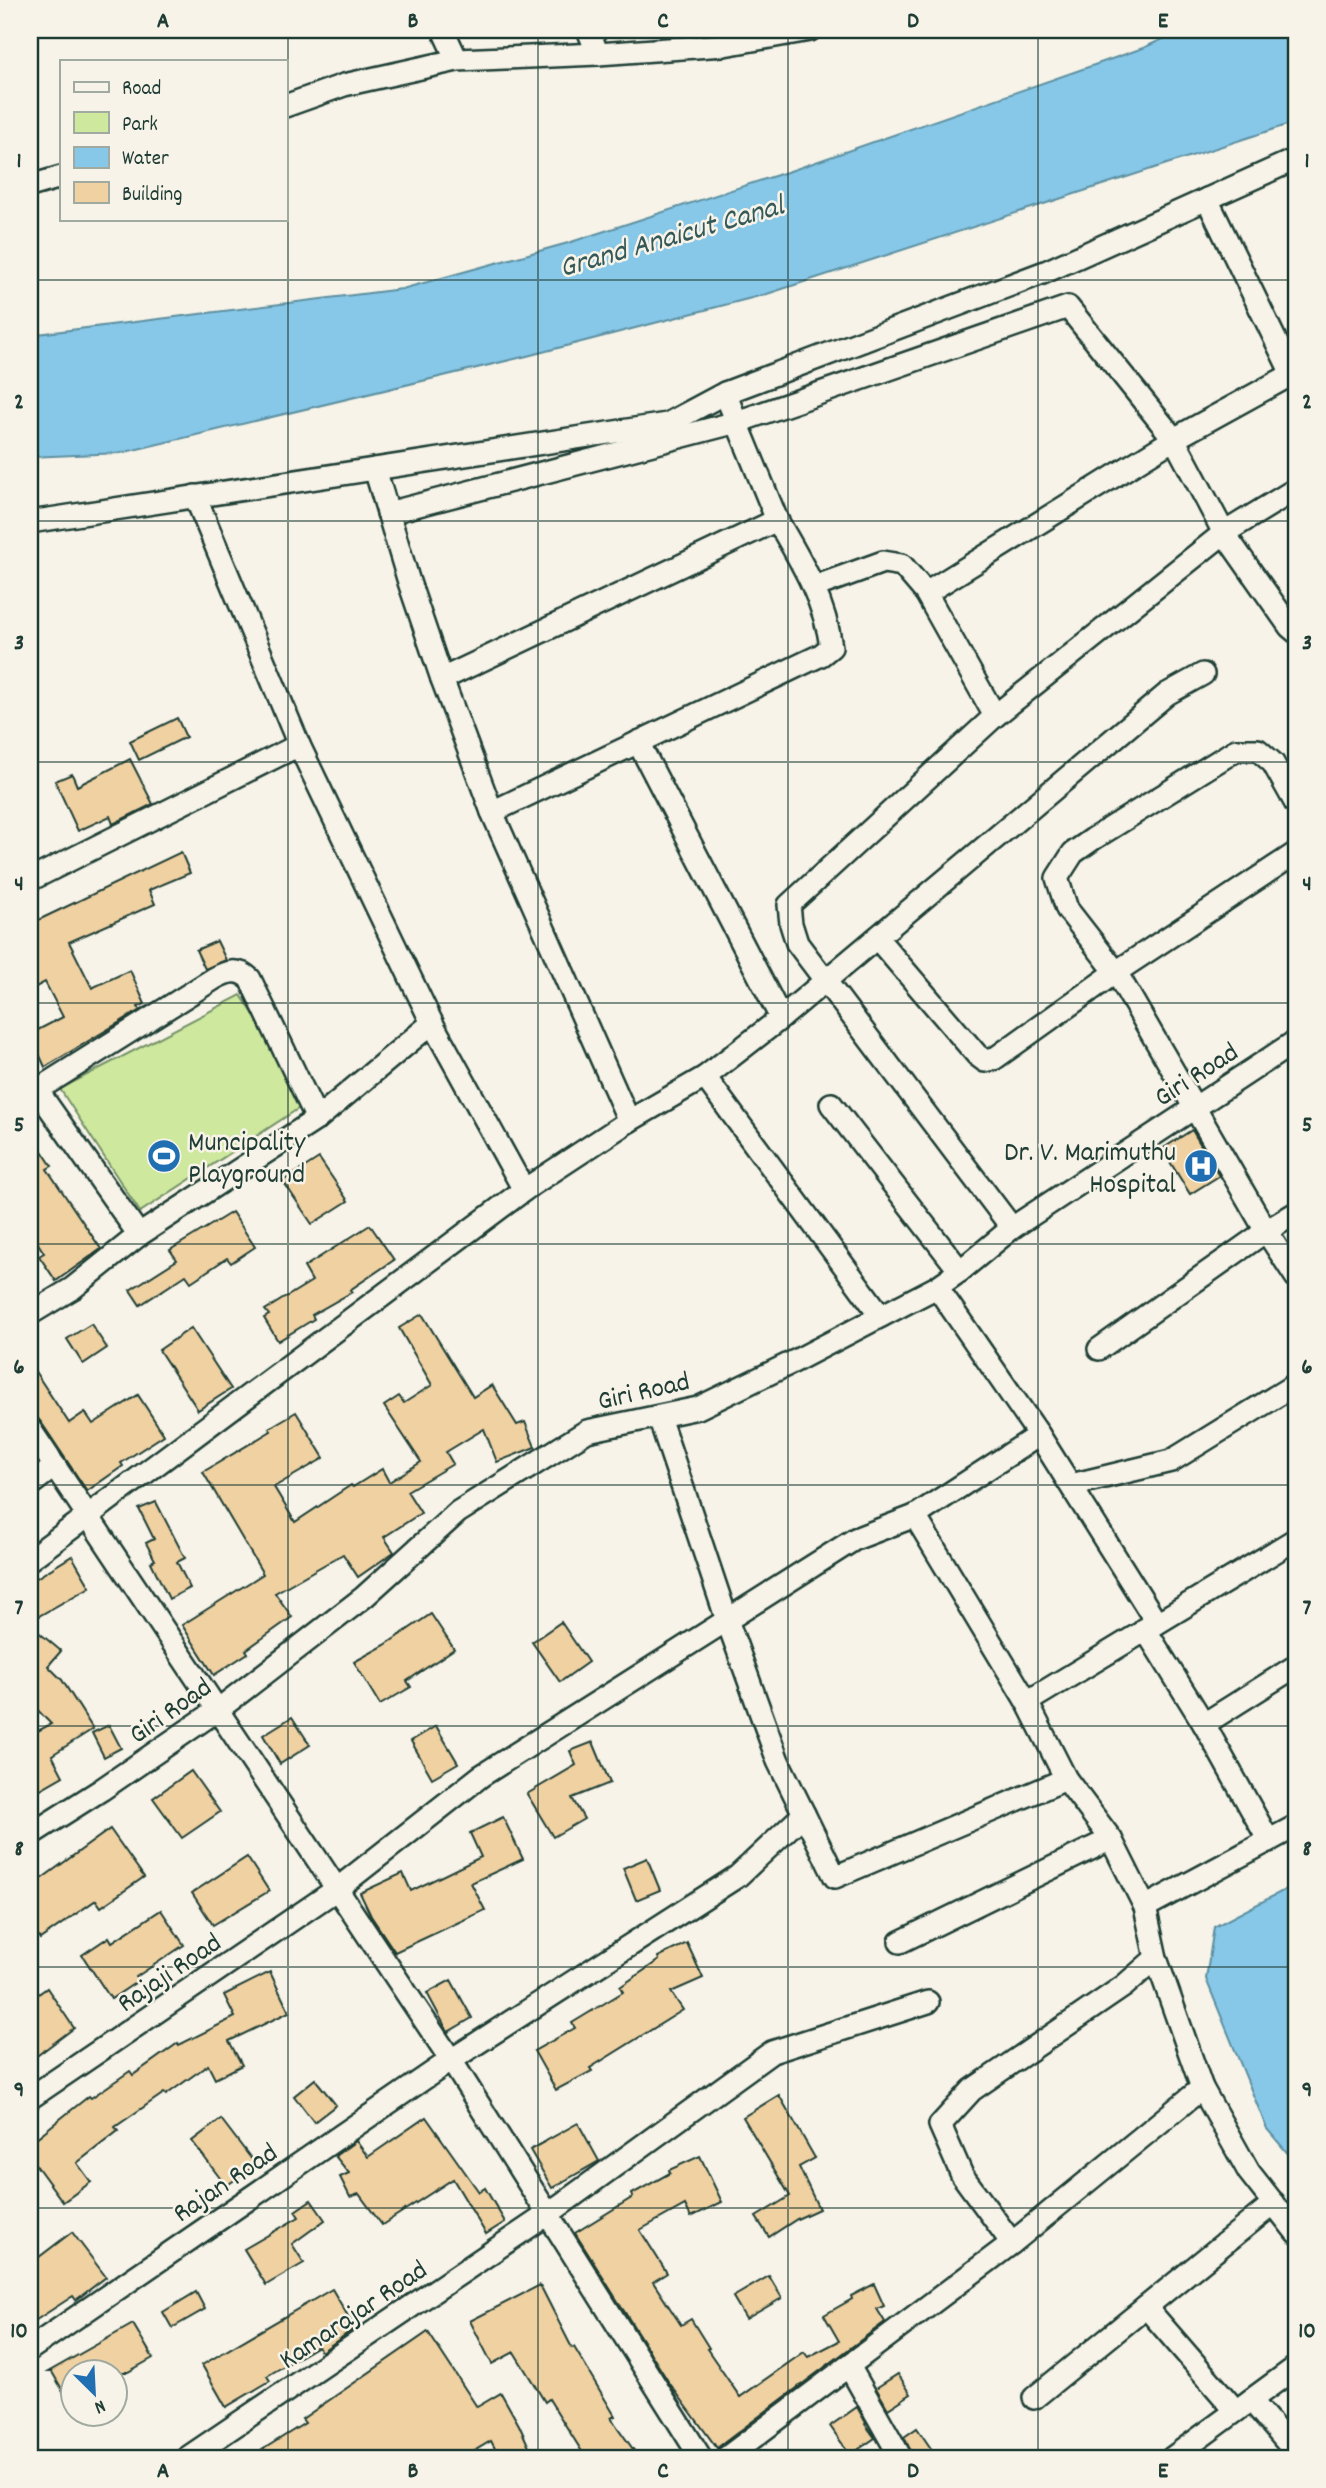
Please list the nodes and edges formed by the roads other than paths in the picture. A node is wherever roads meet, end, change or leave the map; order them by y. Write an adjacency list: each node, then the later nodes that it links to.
1 (443, 30): 6 (street)
2 (588, 30): 5 (street)
3 (810, 30): 4 (street)
4 (757, 34): 5 (street)
5 (598, 54): 6 (street)
6 (457, 60): 7 (street)
7 (287, 105)
8 (1296, 159): 11 (street)
9 (60, 177): 10 (street)
10 (30, 186)
11 (1208, 198): 12 (street); 13 (street)
12 (1294, 373): 15 (street)
13 (725, 393): 14 (street); 16 (street)
14 (737, 422): 15 (street); 19 (street); 20 (street)
15 (1174, 439): 22 (street); 24 (street)
16 (375, 469): 18 (street); 19 (street)
17 (1296, 489): 22 (street)
18 (195, 496): 21 (street); 30 (street)
19 (388, 513): 27 (street)
20 (777, 520): 23 (street); 27 (street)
21 (30, 522)
22 (1224, 533): 25 (street); 28 (street)
23 (814, 587): 24 (street); 29 (street)
24 (926, 593): 28 (street)
25 (1296, 632)
26 (1203, 674): 35 (street)
27 (442, 679): 32 (street)
28 (995, 716): 37 (street)
29 (638, 742): 32 (street); 38 (street)
30 (299, 745): 34 (street); 39 (street)
31 (1296, 804): 36 (street)
32 (492, 812): 46 (street)
33 (1296, 853): 36 (street)
34 (30, 880)
35 (877, 938): 36 (street); 37 (street)
36 (1116, 972): 44 (street)
37 (824, 981): 38 (street); 49 (street)
38 (781, 1018): 41 (street)
39 (432, 1023): 45 (street); 47 (street)
40 (1296, 1041): 44 (street, Giri Road)
41 (705, 1077): 46 (street); 56 (street)
42 (33, 1085): 45 (street); 51 (street)
43 (831, 1104): 52 (street)
44 (1195, 1106): 49 (street, Giri Road); 50 (street)
45 (317, 1119): 51 (street)
46 (629, 1121): 47 (street)
47 (524, 1190): 65 (street)
48 (1296, 1213): 50 (street)
49 (1012, 1228): 52 (street, Giri Road)
50 (1266, 1231): 53 (street); 57 (street)
51 (139, 1235): 55 (street)
52 (960, 1271): 54 (street, Giri Road)
53 (1296, 1277)
54 (937, 1287): 56 (street, Giri Road); 61 (street)
55 (30, 1314)
56 (881, 1316): 59 (street, Giri Road)
57 (1100, 1349)
58 (1296, 1384): 64 (street)
59 (659, 1417): 69 (street); 73 (street, Giri Road)
60 (30, 1429): 62 (street)
61 (1039, 1435): 64 (street); 66 (street, Rajaji Road)
62 (55, 1466): 63 (street); 65 (street)
63 (30, 1485)
64 (1071, 1485): 70 (street)
65 (88, 1514): 68 (street); 73 (street)
66 (915, 1516): 69 (street, Rajaji Road); 72 (street)
67 (1296, 1539): 70 (street)
68 (30, 1559)
69 (727, 1620): 76 (street); 81 (street, Rajaji Road)
70 (1151, 1626): 72 (street); 74 (street)
71 (1296, 1666): 74 (street)
72 (1027, 1702): 75 (street)
73 (219, 1709): 78 (street, Giri Road); 81 (street)
74 (1204, 1724): 80 (street)
75 (1066, 1779): 76 (street); 79 (street)
76 (804, 1814): 86 (street, Rajan Road)
77 (1296, 1826): 80 (street)
78 (30, 1835)
79 (1111, 1839): 82 (street); 83 (street)
80 (1269, 1841): 82 (street)
81 (337, 1889): 86 (street); 88 (street, Rajaji Road)
82 (1145, 1907): 84 (street)
83 (900, 1942)
84 (1156, 1958): 87 (street); 92 (street)
85 (928, 2002): 90 (street, Kamarajar Road)
86 (451, 2060): 90 (street); 94 (street, Rajan Road)
87 (1202, 2088): 89 (street); 92 (street)
88 (30, 2098)
89 (1274, 2203): 91 (street); 93 (street)
90 (548, 2214): 100 (street, Kamarajar Road); 101 (street)
91 (1296, 2232)
92 (1012, 2243): 95 (street)
93 (1146, 2307): 97 (street); 98 (street)
94 (30, 2349)
95 (849, 2366): 102 (street); 103 (street)
96 (1296, 2367): 98 (street)
97 (1034, 2398)
98 (1244, 2406): 99 (street); 104 (street)
99 (1296, 2453)
100 (187, 2458)
101 (701, 2458)
102 (726, 2458)
103 (901, 2458)
104 (1172, 2458)

